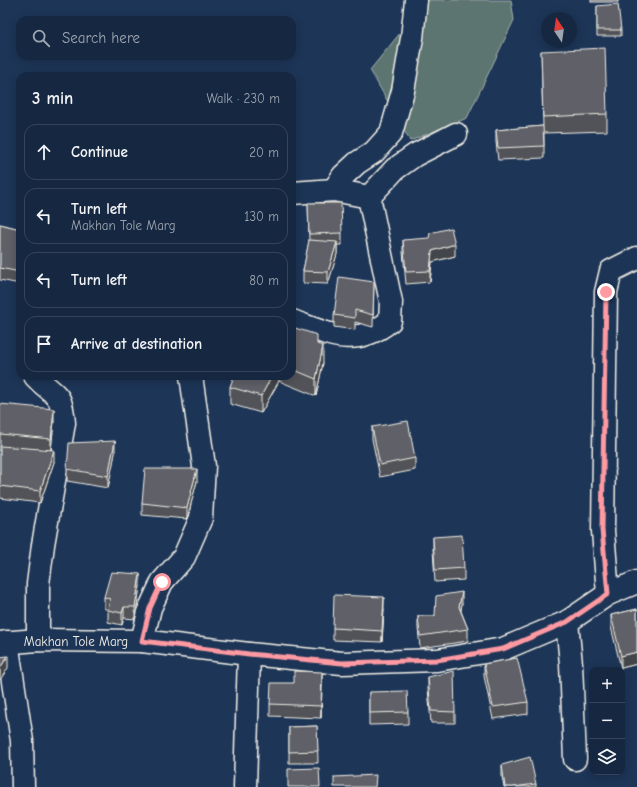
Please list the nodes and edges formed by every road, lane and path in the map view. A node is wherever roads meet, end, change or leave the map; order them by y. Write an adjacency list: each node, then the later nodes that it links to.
1 (416, 0): 3 (street)
2 (456, 134): 5 (street)
3 (334, 190): 4 (street); 5 (street)
4 (296, 193)
5 (369, 198): 7 (street)
6 (637, 258): 11 (street)
7 (296, 322)
8 (40, 380): 13 (street)
9 (192, 380): 14 (street)
10 (637, 582): 11 (street, Makhan Tole Marg)
11 (608, 594): 12 (street, Makhan Tole Marg)
12 (567, 622): 16 (street, Makhan Tole Marg); 17 (street)
13 (38, 640): 14 (street, Makhan Tole Marg); 15 (street, Makhan Tole Marg)
14 (142, 641): 16 (street, Makhan Tole Marg)
15 (3, 642): 18 (street)
16 (249, 654): 19 (street)
17 (575, 759)
18 (23, 787)
19 (245, 787)

